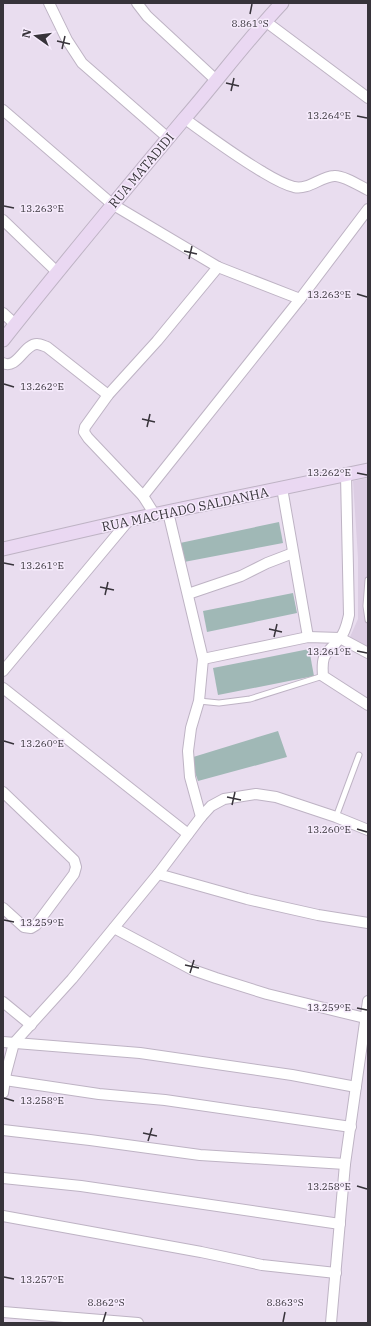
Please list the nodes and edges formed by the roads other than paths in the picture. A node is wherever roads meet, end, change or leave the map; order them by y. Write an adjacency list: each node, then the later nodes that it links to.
1 (50, 3): 9 (street)
2 (136, 3): 5 (street)
3 (282, 3): 4 (street, RUA MATADIDI)
4 (265, 21): 5 (street, RUA MATADIDI); 6 (street)
5 (216, 80): 8 (street, RUA MATADIDI)
6 (368, 98)
7 (3, 110): 11 (street)
8 (184, 119): 9 (street, RUA MATADIDI); 10 (street)
9 (168, 138): 11 (street, RUA MATADIDI)
10 (368, 190)
11 (112, 204): 14 (street); 15 (street, RUA MATADIDI)
12 (368, 209): 16 (street)
13 (3, 220): 15 (street)
14 (218, 266): 16 (street); 21 (street)
15 (57, 272): 18 (street, RUA MATADIDI)
16 (300, 299): 25 (street)
17 (3, 313): 18 (street)
18 (15, 324): 19 (street, RUA MATADIDI)
19 (3, 340)
20 (3, 363): 21 (street)
21 (108, 395): 25 (street)
22 (368, 470): 23 (street, RUA MACHADO SALDANHA)
23 (346, 475): 24 (street, RUA MACHADO SALDANHA); 35 (street)
24 (282, 488): 26 (street, RUA MACHADO SALDANHA); 30 (street)
25 (143, 496): 27 (street)
26 (168, 512): 27 (street, RUA MACHADO SALDANHA); 32 (street)
27 (155, 514): 28 (street, RUA MACHADO SALDANHA)
28 (129, 520): 29 (street, RUA MACHADO SALDANHA); 38 (street)
29 (3, 549)
30 (293, 553): 32 (street); 34 (street)
31 (368, 580): 33 (lane)
32 (188, 594): 37 (street)
33 (368, 620)
34 (308, 637): 35 (street); 37 (street)
35 (340, 638): 36 (street); 39 (street)
36 (368, 653)
37 (203, 659): 41 (street)
38 (3, 671)
39 (323, 676): 41 (lane); 42 (street)
40 (3, 688): 48 (street)
41 (199, 701): 45 (street)
42 (368, 705)
43 (359, 755): 46 (lane)
44 (3, 792): 50 (street)
45 (201, 817): 46 (street); 48 (street)
46 (336, 817): 47 (street)
47 (368, 830)
48 (188, 834): 49 (street)
49 (158, 874): 51 (street); 52 (street)
50 (3, 908)
51 (368, 923)
52 (114, 928): 55 (street); 56 (street)
53 (368, 1001): 55 (street)
54 (3, 1002): 56 (street)
55 (365, 1018): 60 (street)
56 (31, 1025): 58 (street)
57 (3, 1042): 58 (street)
58 (14, 1043): 59 (street); 60 (street)
59 (5, 1080): 61 (street); 62 (street)
60 (356, 1087): 62 (street)
61 (3, 1093)
62 (351, 1127): 64 (street)
63 (3, 1130): 64 (street)
64 (345, 1164): 67 (street)
65 (3, 1178): 67 (street)
66 (3, 1216): 68 (street)
67 (340, 1224): 68 (street)
68 (336, 1274): 72 (street)
69 (3, 1312): 70 (street)
70 (16, 1318): 71 (street)
71 (138, 1323)
72 (332, 1323)

